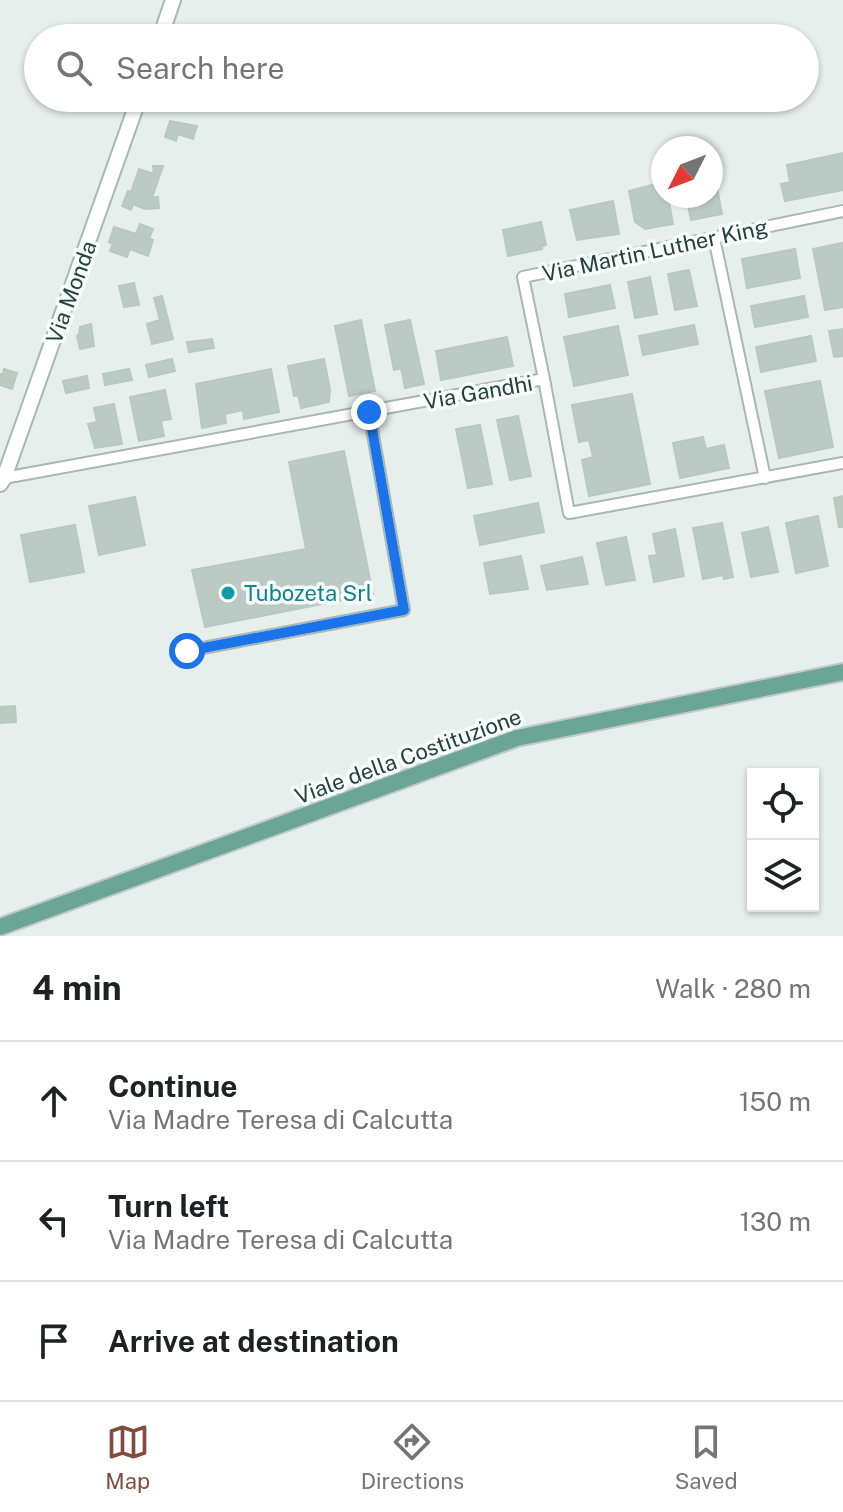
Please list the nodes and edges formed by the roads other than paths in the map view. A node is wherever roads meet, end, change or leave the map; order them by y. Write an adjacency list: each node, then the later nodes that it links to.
1 (173, 0): 2 (main road)
2 (165, 24)
3 (134, 112): 10 (main road, Via Monda)
4 (843, 211): 5 (street, Via Martin Luther King)
5 (714, 238): 6 (street, Via Martin Luther King); 9 (street)
6 (544, 379): 7 (street, Via Gandhi); 9 (street, Via Gandhi)
7 (369, 412): 10 (street, Via Gandhi); 11 (street)
8 (843, 463): 9 (street, Via Gandhi)
9 (765, 478)
10 (2, 481)
11 (187, 651)
12 (843, 672): 13 (main road, Viale della Costituzione)
13 (0, 927)

